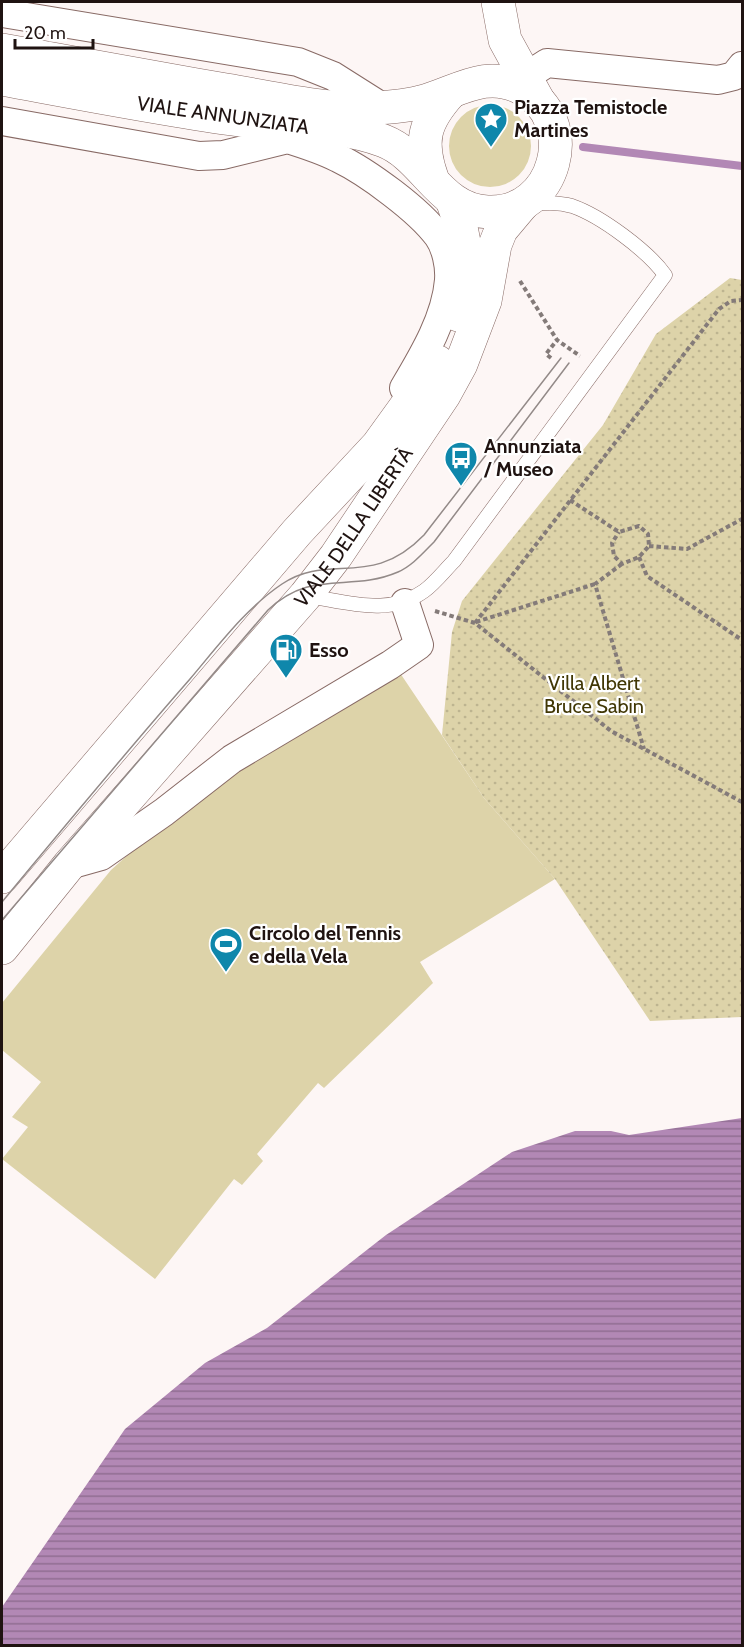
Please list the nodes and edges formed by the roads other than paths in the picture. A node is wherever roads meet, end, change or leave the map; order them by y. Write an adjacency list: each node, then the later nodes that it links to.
1 (498, 2): 3 (main road)
2 (2, 13): 9 (street)
3 (506, 40): 7 (main road); 8 (main road)
4 (2, 50): 9 (main road, VIALE ANNUNZIATA)
5 (742, 66): 8 (street)
6 (2, 80): 10 (main road, VIALE ANNUNZIATA)
7 (462, 88): 8 (main road, VIALE ANNUNZIATA); 9 (main road, VIALE ANNUNZIATA); 13 (main road)
8 (533, 91): 14 (main road, VIALE ANNUNZIATA)
9 (382, 107)
10 (234, 119): 12 (street); 13 (main road, VIALE ANNUNZIATA)
11 (2, 121): 12 (street, VIALE ANNUNZIATA)
12 (284, 140): 15 (street)
13 (442, 189): 14 (main road, VIALE ANNUNZIATA); 15 (main road, VIALE DELLA LIBERTÀ)
14 (522, 204): 16 (main road, VIALE DELLA LIBERTÀ); 17 (lane)
15 (341, 485): 19 (main road, VIALE DELLA LIBERTÀ)
16 (305, 596): 17 (lane); 18 (main road, VIALE DELLA LIBERTÀ)
17 (405, 603): 18 (street)
18 (69, 865): 20 (main road, VIALE DELLA LIBERTÀ)
19 (2, 877)
20 (2, 948)

